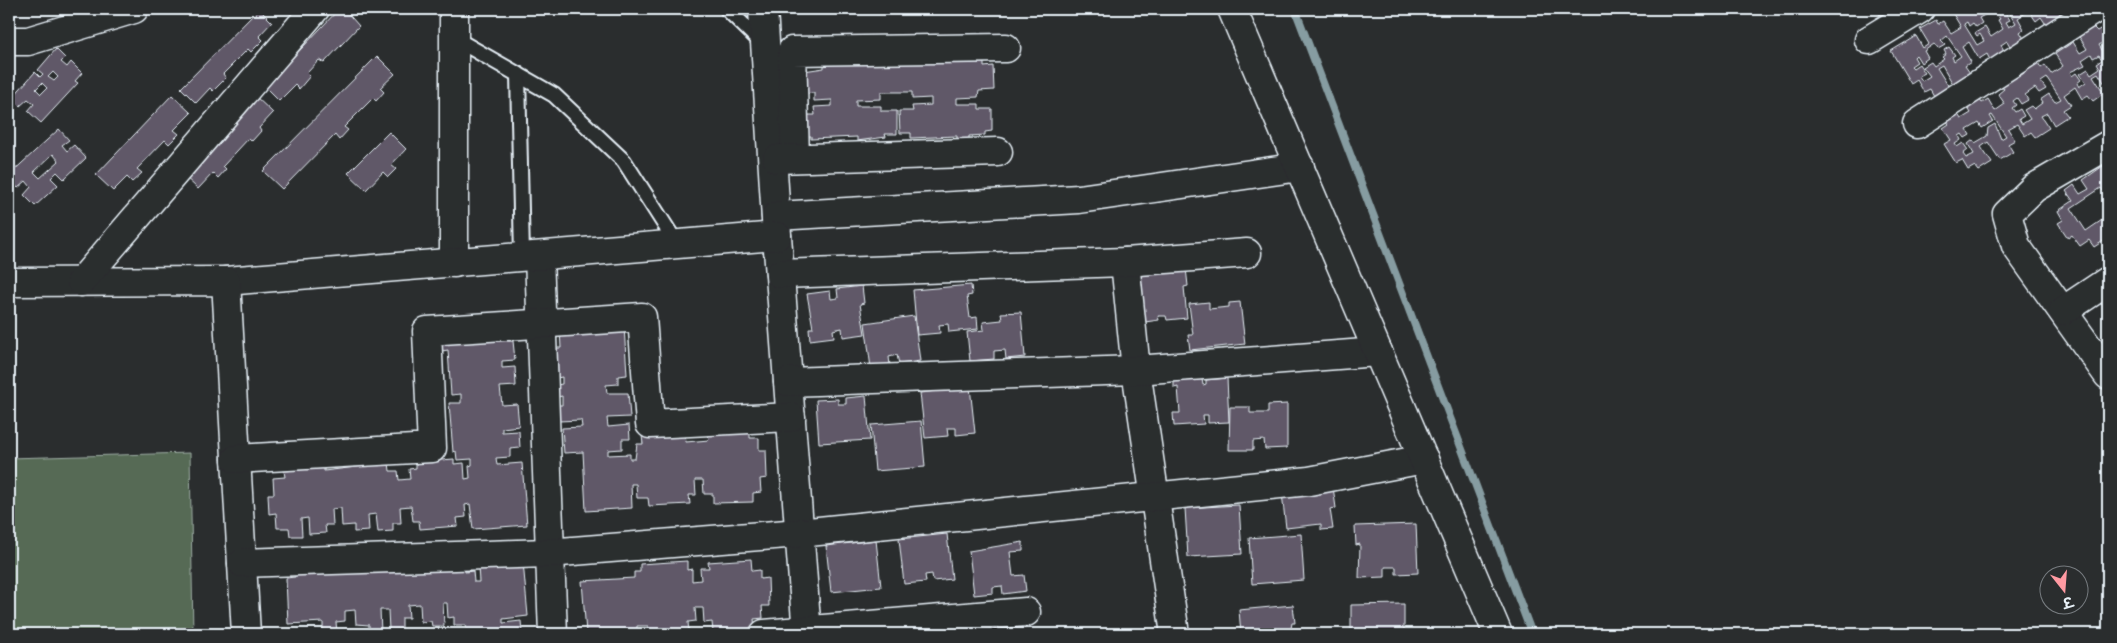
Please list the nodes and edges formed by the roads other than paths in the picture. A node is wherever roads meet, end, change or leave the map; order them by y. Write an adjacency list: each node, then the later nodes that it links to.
1 (134, 9): 11 (street)
2 (315, 9): 30 (street)
3 (454, 9): 9 (street)
4 (728, 9): 12 (lane)
5 (764, 9): 12 (street)
6 (1232, 9): 19 (street)
7 (1920, 9): 10 (street)
8 (2095, 9): 15 (street)
9 (454, 38): 14 (lane); 25 (street)
10 (1869, 40)
11 (9, 41)
12 (766, 46): 18 (street)
13 (1006, 48): 18 (street)
14 (518, 74): 21 (lane); 23 (lane)
15 (1917, 124)
16 (2108, 145): 31 (street)
17 (998, 152): 18 (street)
18 (784, 159): 20 (street)
19 (1300, 167): 20 (street); 33 (street)
20 (777, 226): 21 (street); 26 (street)
21 (677, 244): 23 (street)
22 (1247, 253): 24 (street)
23 (530, 256): 25 (street); 32 (street)
24 (1125, 262): 26 (street); 34 (street)
25 (454, 263): 27 (street)
26 (780, 274): 36 (street)
27 (226, 281): 30 (street); 38 (street)
28 (2108, 281): 31 (street)
29 (9, 282): 30 (street)
30 (81, 282)
31 (2063, 311): 35 (street)
32 (541, 325): 37 (street); 38 (street); 42 (street)
33 (1378, 352): 34 (street); 39 (street)
34 (1136, 370): 36 (street); 40 (street)
35 (2108, 375)
36 (788, 382): 37 (street)
37 (791, 417): 41 (street)
38 (236, 459): 43 (street)
39 (1424, 459): 40 (street); 50 (street)
40 (1155, 498): 41 (street); 49 (street)
41 (799, 533): 42 (street); 45 (street)
42 (548, 553): 43 (street); 47 (street)
43 (242, 564): 46 (street)
44 (1026, 612): 45 (street)
45 (807, 632): 48 (street)
46 (246, 634)
47 (553, 634)
48 (764, 634)
49 (1175, 634)
50 (1498, 634)

